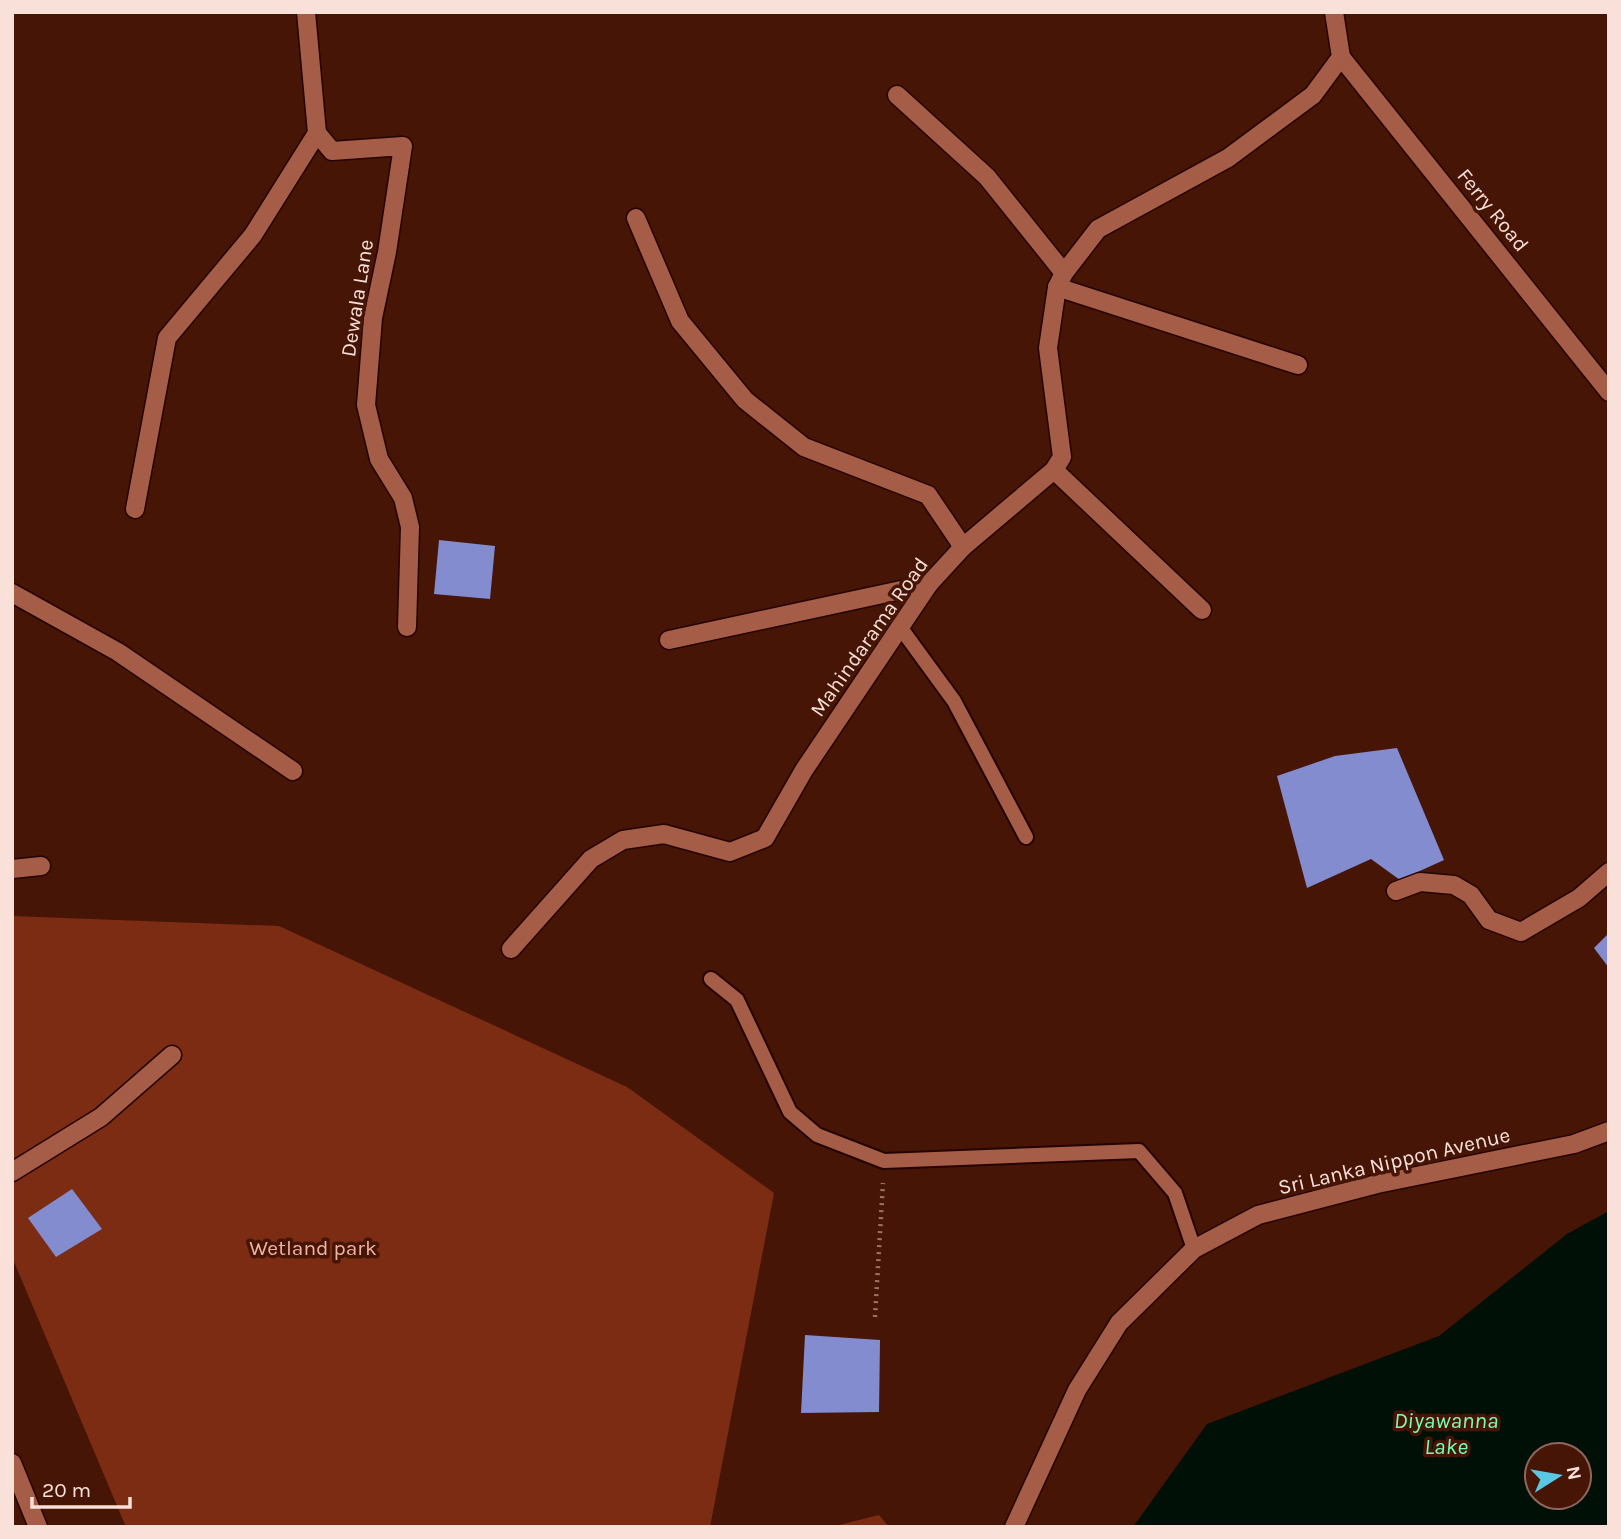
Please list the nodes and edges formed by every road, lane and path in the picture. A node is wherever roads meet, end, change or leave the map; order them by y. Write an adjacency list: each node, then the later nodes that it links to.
1 (306, 12): 5 (street)
2 (1334, 12): 3 (street)
3 (1341, 57): 7 (street); 9 (street, Ferry Road)
4 (897, 95): 7 (street)
5 (317, 133): 11 (street); 16 (street, Dewala Lane)
6 (636, 218): 12 (street)
7 (1060, 280): 8 (street); 10 (street)
8 (1298, 365)
9 (1609, 392)
10 (1054, 470): 12 (street, Mahindarama Road); 15 (street)
11 (135, 509)
12 (963, 548): 13 (street, Mahindarama Road)
13 (929, 584): 17 (street, Mahindarama Road); 18 (street)
14 (12, 593): 19 (street)
15 (1202, 610)
16 (407, 627)
17 (900, 627): 20 (lane); 25 (street, Mahindarama Road)
18 (669, 640)
19 (293, 771)
20 (1026, 837)
21 (41, 866): 22 (street)
22 (12, 869)
23 (1609, 872): 24 (street)
24 (1396, 891)
25 (511, 949)
26 (711, 979): 29 (lane)
27 (172, 1055): 30 (street)
28 (1609, 1131): 31 (street, Sri Lanka Nippon Avenue)
29 (884, 1161): 31 (lane); 32 (path)
30 (12, 1172)
31 (1195, 1249): 35 (street, Sri Lanka Nippon Avenue)
32 (875, 1317)
33 (12, 1463): 34 (street)
34 (38, 1527)
35 (1014, 1527)

